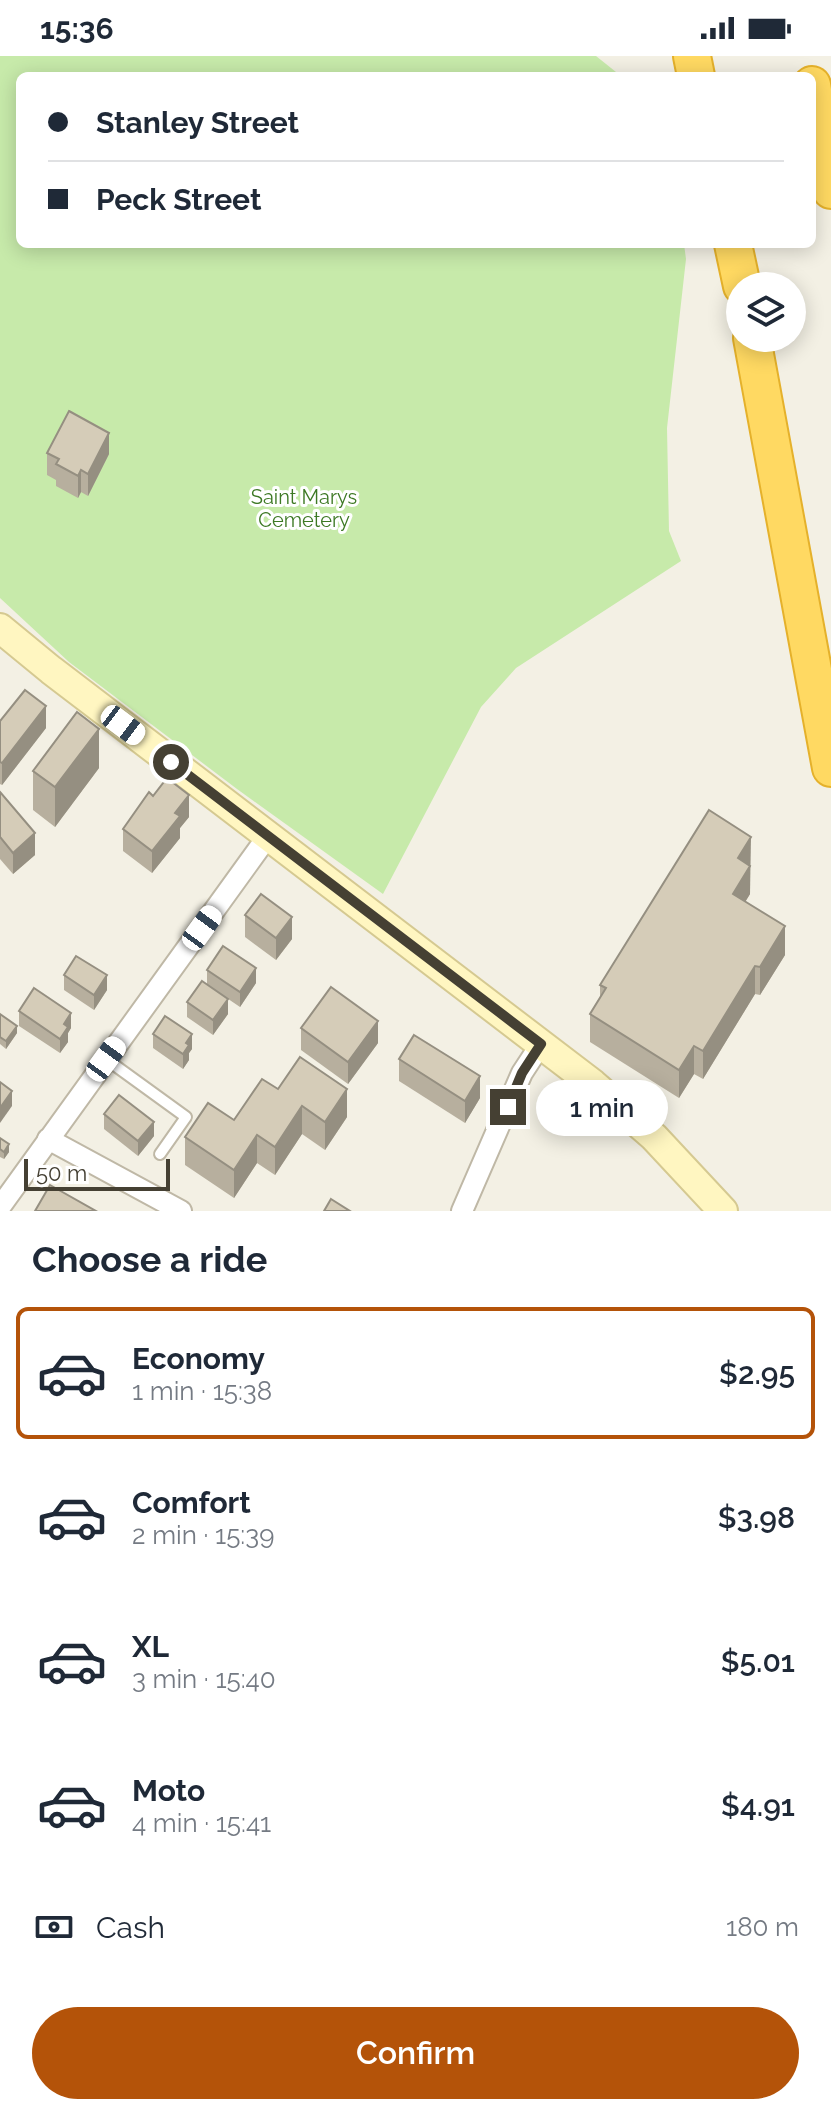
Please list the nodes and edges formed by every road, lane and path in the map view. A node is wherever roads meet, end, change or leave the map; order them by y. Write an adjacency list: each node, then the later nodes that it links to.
1 (816, 107): 2 (highway)
2 (831, 190)
3 (734, 248): 4 (highway)
4 (739, 272)
5 (755, 352): 7 (highway)
6 (0, 628): 8 (main road)
7 (831, 768)
8 (268, 836): 9 (main road); 10 (street)
9 (541, 1044): 15 (street); 16 (main road)
10 (106, 1059): 11 (street); 12 (lane)
11 (48, 1139): 13 (street); 14 (street)
12 (160, 1154)
13 (0, 1207)
14 (181, 1211)
15 (462, 1211)
16 (723, 1211)

